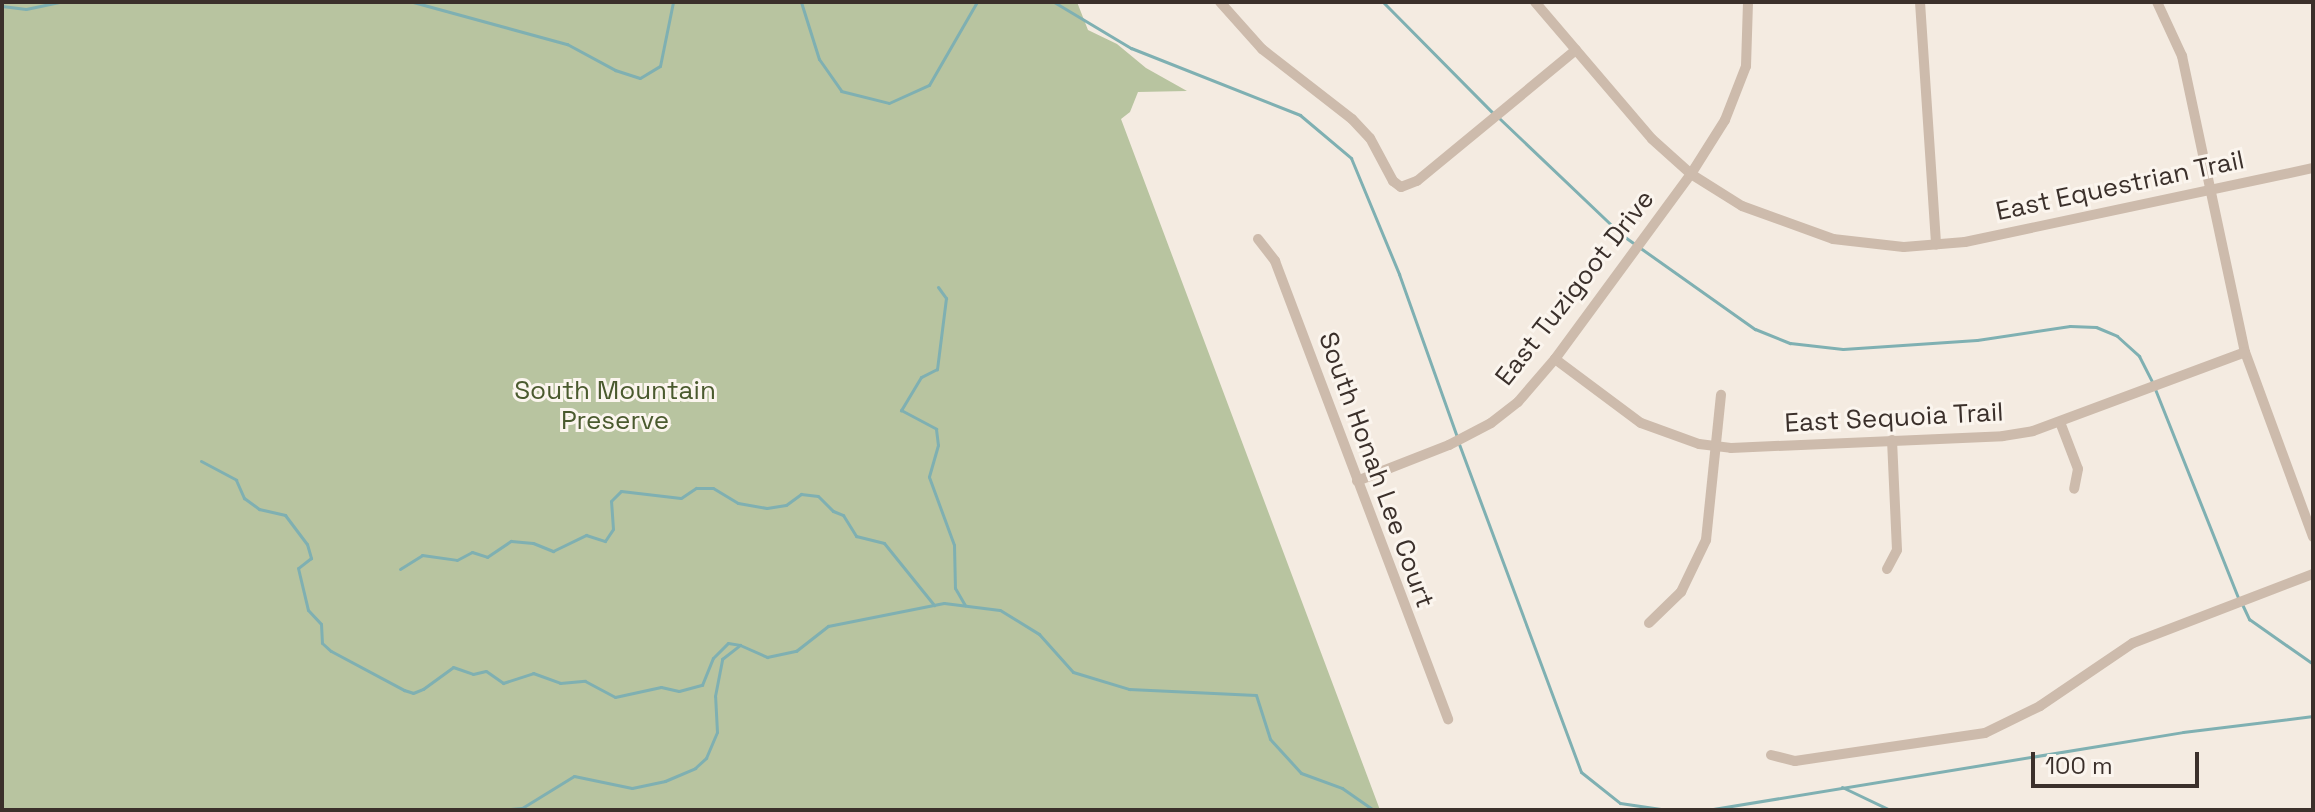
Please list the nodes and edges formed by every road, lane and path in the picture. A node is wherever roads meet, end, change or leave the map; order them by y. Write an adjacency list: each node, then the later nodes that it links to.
1 (1220, 2): 6 (street)
2 (1535, 2): 6 (street, East Equestrian Trail)
3 (1748, 2): 8 (street, East Tuzigoot Drive)
4 (1920, 2): 11 (street)
5 (2157, 2): 9 (street)
6 (1576, 50): 8 (street, East Equestrian Trail)
7 (2313, 168): 9 (street, East Equestrian Trail)
8 (1691, 174): 11 (street, East Equestrian Trail); 13 (street, East Tuzigoot Drive)
9 (2210, 187): 11 (street, East Equestrian Trail); 12 (street)
10 (1258, 239): 18 (street, South Honah Lee Court)
11 (1936, 244)
12 (2245, 352): 15 (street, East Sequoia Trail); 20 (street)
13 (1555, 359): 17 (street, East Sequoia Trail); 18 (street, East Tuzigoot Drive)
14 (1721, 395): 17 (street)
15 (2060, 422): 16 (street, East Sequoia Trail); 19 (street)
16 (1892, 440): 17 (street, East Sequoia Trail); 21 (street)
17 (1716, 446): 23 (street)
18 (1357, 481): 24 (street, South Honah Lee Court)
19 (2074, 489)
20 (2313, 537)
21 (1887, 569)
22 (2313, 574): 25 (street)
23 (1649, 623)
24 (1448, 719)
25 (1771, 755)

